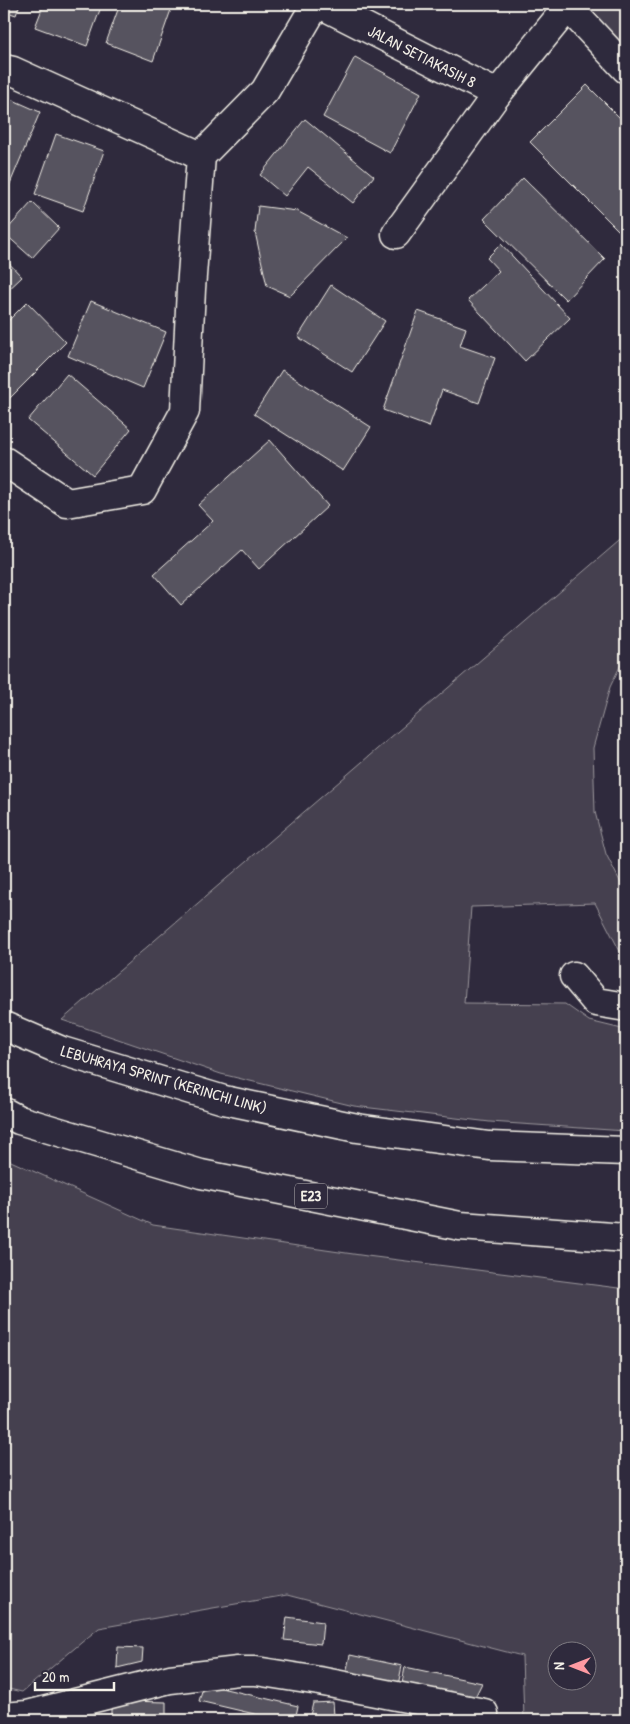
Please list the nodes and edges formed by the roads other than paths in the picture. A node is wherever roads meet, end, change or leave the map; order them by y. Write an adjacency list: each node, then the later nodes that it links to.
1 (316, 4): 7 (main road)
2 (320, 4): 6 (main road, JALAN SETIAKASIH 8)
3 (569, 6): 5 (main road); 6 (main road, JALAN SETIAKASIH 8)
4 (4, 68): 7 (main road)
5 (626, 69)
6 (497, 94): 8 (main road, JALAN SETIAKASIH 8)
7 (201, 156): 9 (main road)
8 (396, 234)
9 (4, 461)
10 (574, 976): 11 (main road)
11 (626, 1007)
12 (4, 1026): 14 (main road, LEBUHRAYA SPRINT (KERINCHI LINK))
13 (4, 1112): 15 (main road, E23)
14 (626, 1151)
15 (626, 1238)
16 (484, 1714): 17 (main road)
17 (4, 1717)

